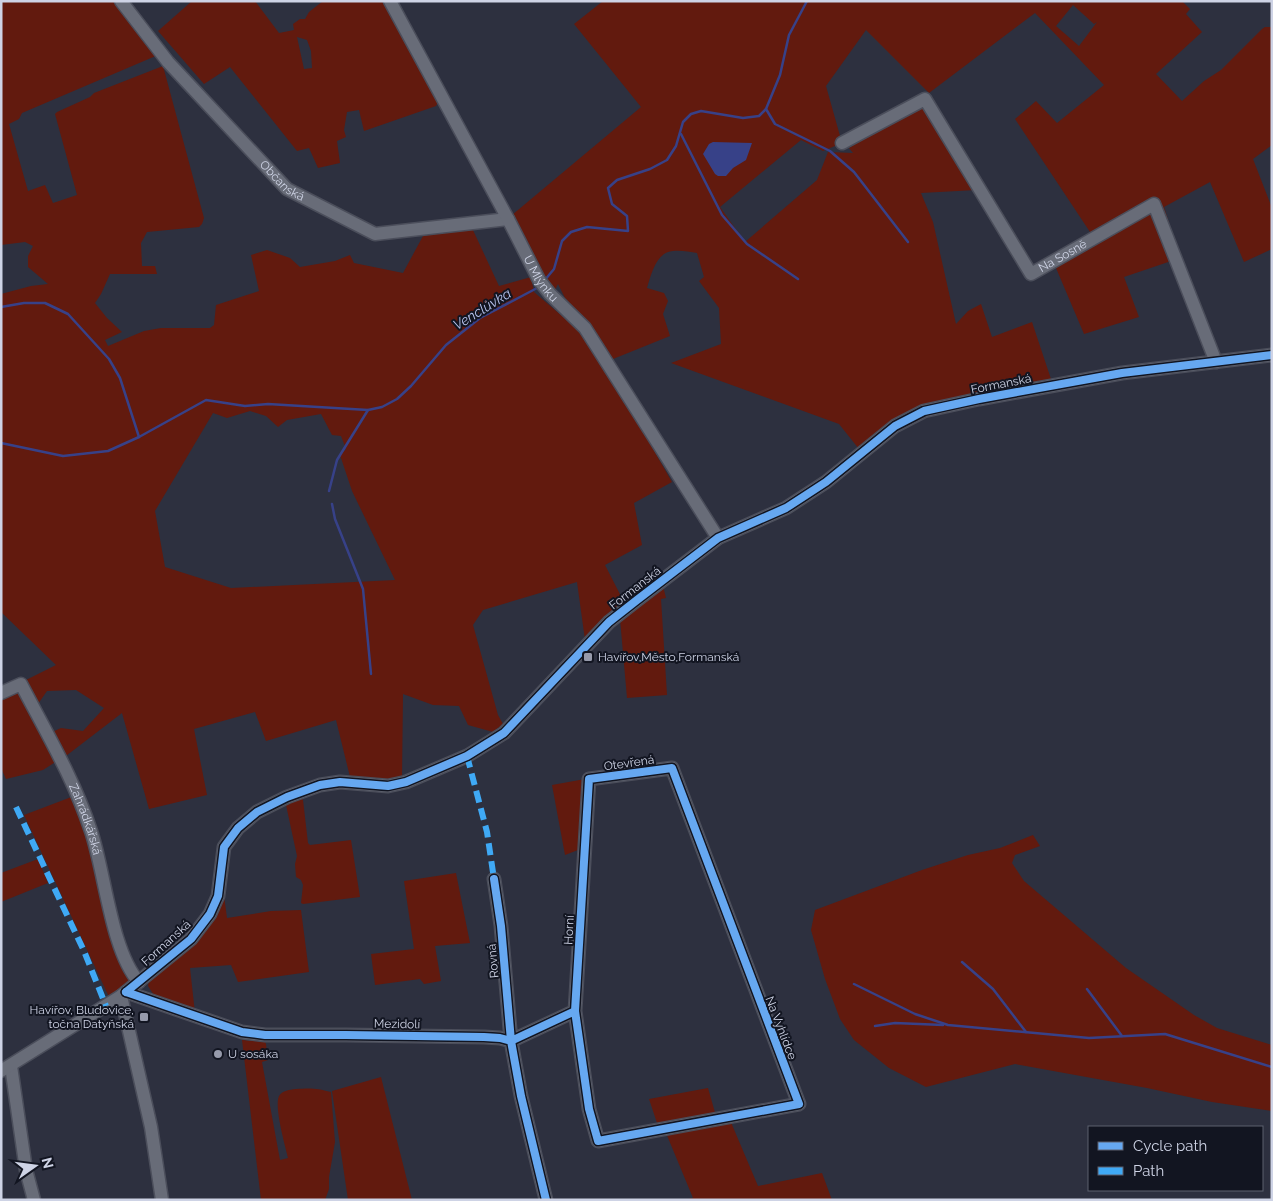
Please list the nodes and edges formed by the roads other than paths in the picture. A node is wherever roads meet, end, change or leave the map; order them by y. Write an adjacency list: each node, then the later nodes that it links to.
1 (121, 1): 4 (street, Občanská)
2 (390, 1): 4 (street, U Mlýnku)
3 (842, 143): 6 (street, Na Sosně)
4 (508, 219): 7 (street, U Mlýnku)
5 (1272, 355): 6 (street, Formanská)
6 (1216, 362): 7 (street, Formanská)
7 (718, 538): 12 (street, Formanská)
8 (1, 693): 12 (street, Zahrádkářská)
9 (672, 768): 10 (street, Otevřená); 17 (street, Na Vyhlídce)
10 (589, 779): 14 (street, Horní)
11 (494, 880): 15 (street, Rovná)
12 (139, 982): 13 (street, Formanská)
13 (124, 994): 15 (street, Mezidolí); 16 (street, Formanská); 19 (street)
14 (575, 1011): 15 (street); 17 (street, Horní)
15 (512, 1041): 20 (street)
16 (6, 1068): 18 (street)
17 (598, 1141)
18 (34, 1200)
19 (162, 1200)
20 (546, 1200)

